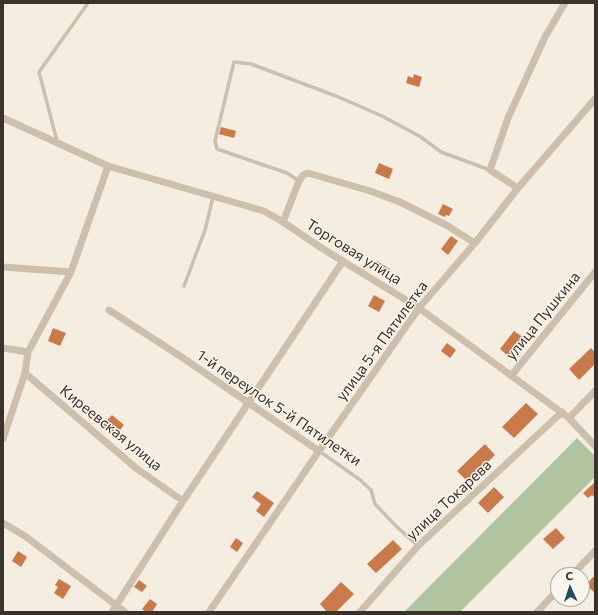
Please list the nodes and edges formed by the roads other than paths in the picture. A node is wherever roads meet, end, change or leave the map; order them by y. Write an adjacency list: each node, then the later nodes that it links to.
1 (88, 3): 5 (lane)
2 (565, 3): 7 (street)
3 (595, 99): 9 (street, улица 5-я Пятилетка)
4 (3, 118): 5 (street, Торговая улица)
5 (57, 142): 6 (street, Торговая улица)
6 (108, 166): 10 (street, Торговая улица); 15 (street)
7 (490, 170): 8 (lane); 9 (street)
8 (299, 181): 11 (street); 12 (street)
9 (518, 188): 12 (street, улица 5-я Пятилетка)
10 (213, 197): 11 (street, Торговая улица); 17 (lane)
11 (283, 222): 13 (street, Торговая улица)
12 (475, 242): 18 (street, улица 5-я Пятилетка)
13 (343, 261): 18 (street, Торговая улица); 25 (street)
14 (3, 267): 15 (street)
15 (71, 272): 21 (street)
16 (595, 272): 23 (street, улица Пушкина)
17 (184, 286)
18 (419, 308): 23 (street, Торговая улица); 30 (street, улица 5-я Пятилетка)
19 (108, 310): 25 (street, 1-й переулок 5-й Пятилетки)
20 (3, 348): 21 (street)
21 (28, 352): 22 (street)
22 (25, 373): 28 (street); 31 (street, Киреевская улица)
23 (511, 376): 26 (street, Торговая улица)
24 (595, 391): 27 (street)
25 (248, 404): 30 (street, 1-й переулок 5-й Пятилетки); 31 (street)
26 (562, 412): 27 (street, Торговая улица); 33 (street, улица Токарева)
27 (569, 418): 29 (street, Торговая улица)
28 (3, 439)
29 (595, 446)
30 (318, 451): 33 (lane, 1-й переулок 5-й Пятилетки); 39 (street, улица 5-я Пятилетка)
31 (183, 501): 37 (street)
32 (3, 523): 37 (street)
33 (418, 546): 40 (street, улица Токарева)
34 (595, 551): 35 (street)
35 (580, 567)
36 (550, 598): 41 (street)
37 (114, 609): 38 (street)
38 (125, 612)
39 (209, 612)
40 (360, 612)
41 (537, 612)

